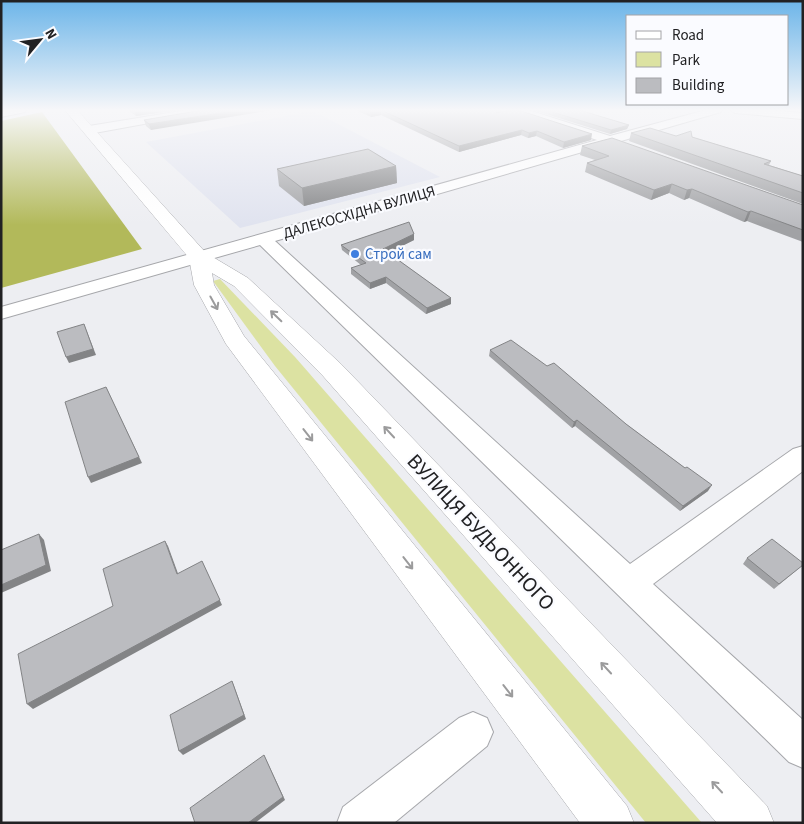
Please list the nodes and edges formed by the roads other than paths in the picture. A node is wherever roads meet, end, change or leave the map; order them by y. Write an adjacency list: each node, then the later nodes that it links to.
1 (105, 148): 4 (main road, ВУЛИЦЯ БУДЬОННОГО)
2 (585, 148): 3 (street, ДАЛЕКОСХІДНА ВУЛИЦЯ)
3 (263, 239): 4 (street, ДАЛЕКОСХІДНА ВУЛИЦЯ); 7 (street)
4 (199, 257): 5 (street, ДАЛЕКОСХІДНА ВУЛИЦЯ); 11 (main road, one-way to 11); 12 (main road, ВУЛИЦЯ БУДЬОННОГО, one-way to 4)
5 (1, 313)
6 (803, 456): 7 (street)
7 (628, 584): 9 (street)
8 (473, 732): 10 (street)
9 (803, 748)
10 (359, 823)
11 (610, 823)
12 (750, 823)

